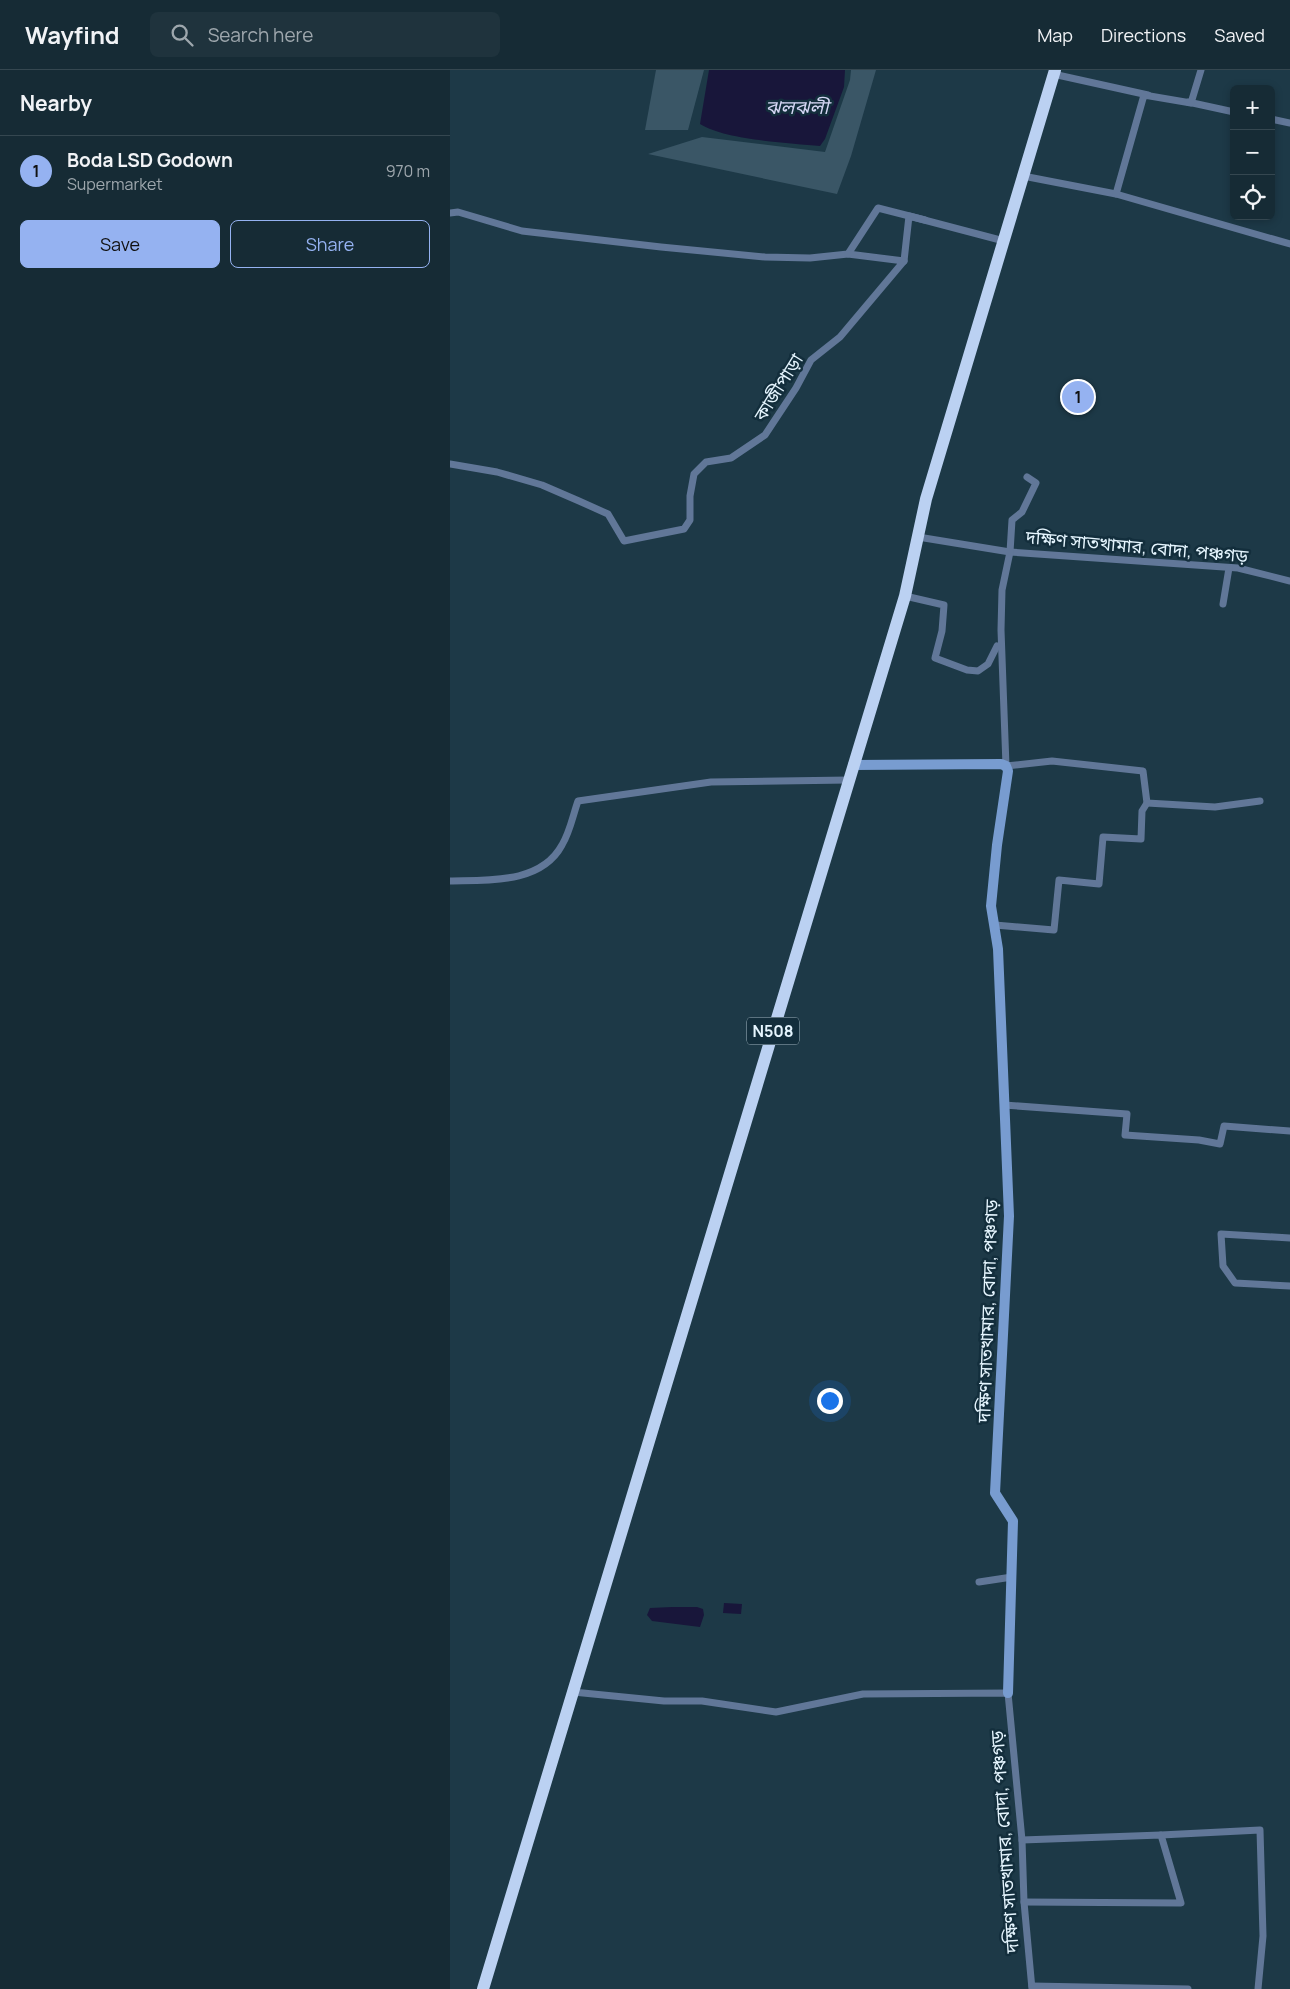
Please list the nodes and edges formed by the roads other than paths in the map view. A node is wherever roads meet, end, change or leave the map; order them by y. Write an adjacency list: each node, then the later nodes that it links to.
1 (1200, 70): 4 (street)
2 (1054, 72): 3 (street); 8 (highway, N508)
3 (1144, 95): 4 (street); 9 (street)
4 (1191, 103): 5 (street)
5 (1230, 111)
6 (1275, 120): 7 (street)
7 (1290, 123)
8 (1023, 176): 9 (street); 12 (highway, N508)
9 (1116, 194): 13 (street)
10 (450, 213): 14 (street)
11 (925, 220): 12 (street); 14 (street); 15 (street)
12 (1004, 241): 18 (highway, N508)
13 (1290, 244)
14 (848, 254): 15 (street)
15 (904, 261): 16 (street, কাজীপাড়া)
16 (450, 464)
17 (1027, 477): 19 (street, দক্ষিণ সাতখামার, বোদা, পঞ্চগড়)
18 (918, 537): 19 (street, দক্ষিণ সাতখামার, বোদা, পঞ্চগড়); 22 (highway, N508)
19 (1010, 552): 20 (street, দক্ষিণ সাতখামার, বোদা, পঞ্চগড়); 26 (street, দক্ষিণ সাতখামার, বোদা, পঞ্চগড়)
20 (1229, 568): 21 (street, দক্ষিণ সাতখামার, বোদা, পঞ্চগড়); 23 (street)
21 (1290, 581)
22 (905, 596): 24 (street); 25 (highway, N508)
23 (1223, 604)
24 (997, 646)
25 (853, 765): 26 (street); 27 (highway, N508)
26 (1006, 766): 29 (street); 31 (street, দক্ষিণ সাতখামার, বোদা, পঞ্চগড়)
27 (849, 780): 30 (street); 38 (highway, N508)
28 (1260, 801): 29 (street)
29 (1147, 803): 31 (street)
30 (450, 881)
31 (995, 925): 32 (street, দক্ষিণ সাতখামার, বোদা, পঞ্চগড়)
32 (1004, 1106): 33 (street); 36 (street, দক্ষিণ সাতখামার, বোদা, পঞ্চগড়)
33 (1290, 1131)
34 (1290, 1238): 35 (street)
35 (1290, 1286)
36 (1012, 1577): 37 (street); 39 (street, দক্ষিণ সাতখামার, বোদা, পঞ্চগড়)
37 (979, 1582)
38 (573, 1692): 39 (street); 44 (highway, N508)
39 (1008, 1693): 41 (street, দক্ষিণ সাতখামার, বোদা, পঞ্চগড়)
40 (1161, 1835): 41 (street); 42 (street); 46 (street)
41 (1022, 1840): 42 (street, দক্ষিণ সাতখামার, বোদা, পঞ্চগড়)
42 (1024, 1902): 43 (street, দক্ষিণ সাতখামার, বোদা, পঞ্চগড়)
43 (1032, 1987): 45 (street)
44 (483, 1989)
45 (1188, 1989)
46 (1258, 1989)

